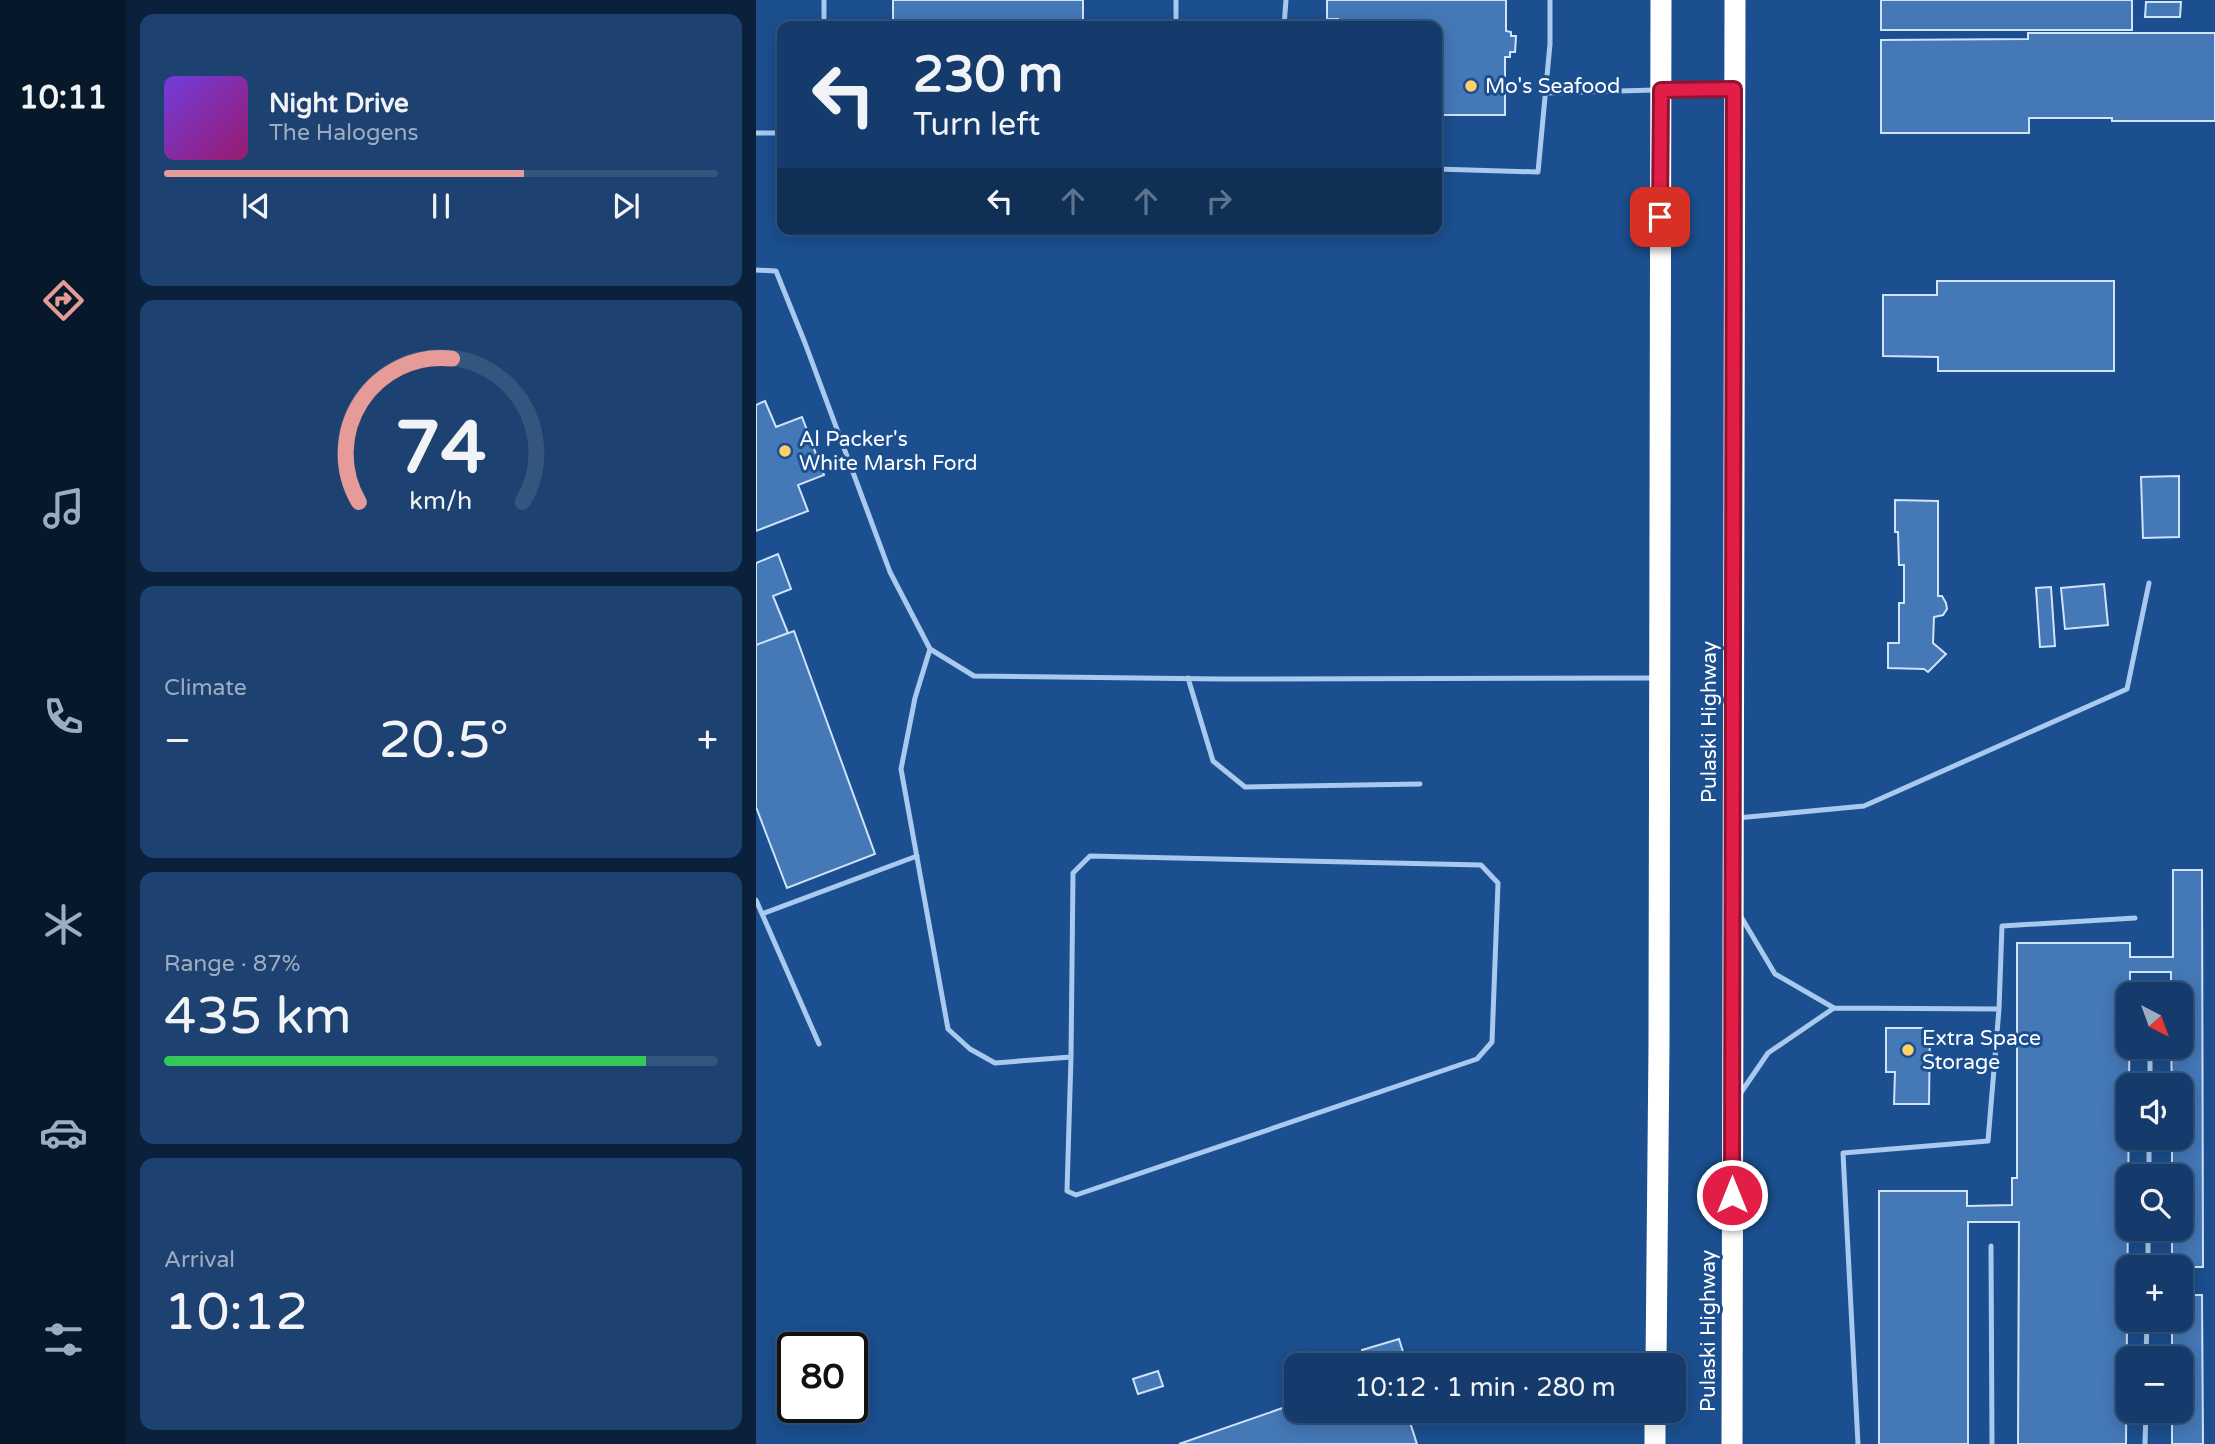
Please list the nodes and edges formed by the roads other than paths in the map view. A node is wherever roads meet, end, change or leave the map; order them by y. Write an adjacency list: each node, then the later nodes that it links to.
1 (824, 0): 7 (lane)
2 (1176, 0): 8 (lane)
3 (1286, 0): 9 (lane)
4 (1550, 0): 12 (lane)
5 (1661, 0): 11 (highway)
6 (1735, 0): 10 (highway, Pulaski Highway)
7 (824, 21)
8 (1176, 21)
9 (1284, 21)
10 (1734, 89): 11 (lane); 22 (highway, Pulaski Highway)
11 (1661, 90): 12 (lane); 20 (highway)
12 (1546, 93): 15 (lane)
13 (756, 133): 14 (lane)
14 (777, 133)
15 (1442, 169)
16 (756, 270): 18 (lane)
17 (2149, 583): 22 (lane)
18 (930, 649): 19 (lane); 23 (lane)
19 (1188, 678): 20 (lane); 21 (lane)
20 (1659, 678): 34 (highway)
21 (1420, 784)
22 (1733, 818): 25 (highway, Pulaski Highway)
23 (917, 856): 26 (lane); 31 (lane)
24 (756, 900): 26 (lane)
25 (1733, 903): 28 (lane); 32 (highway, Pulaski Highway)
26 (762, 914): 30 (lane)
27 (2135, 918): 29 (lane)
28 (1834, 1008): 29 (lane); 32 (lane)
29 (1999, 1009): 39 (lane)
30 (819, 1044)
31 (1070, 1057): 31 (lane)
32 (1733, 1105): 38 (highway, Pulaski Highway)
33 (1991, 1246): 40 (lane)
34 (1656, 1353)
35 (1656, 1423): 37 (highway)
36 (2146, 1423): 41 (lane)
37 (1656, 1444)
38 (1732, 1444)
39 (1858, 1444)
40 (1992, 1444)
41 (2145, 1444)

